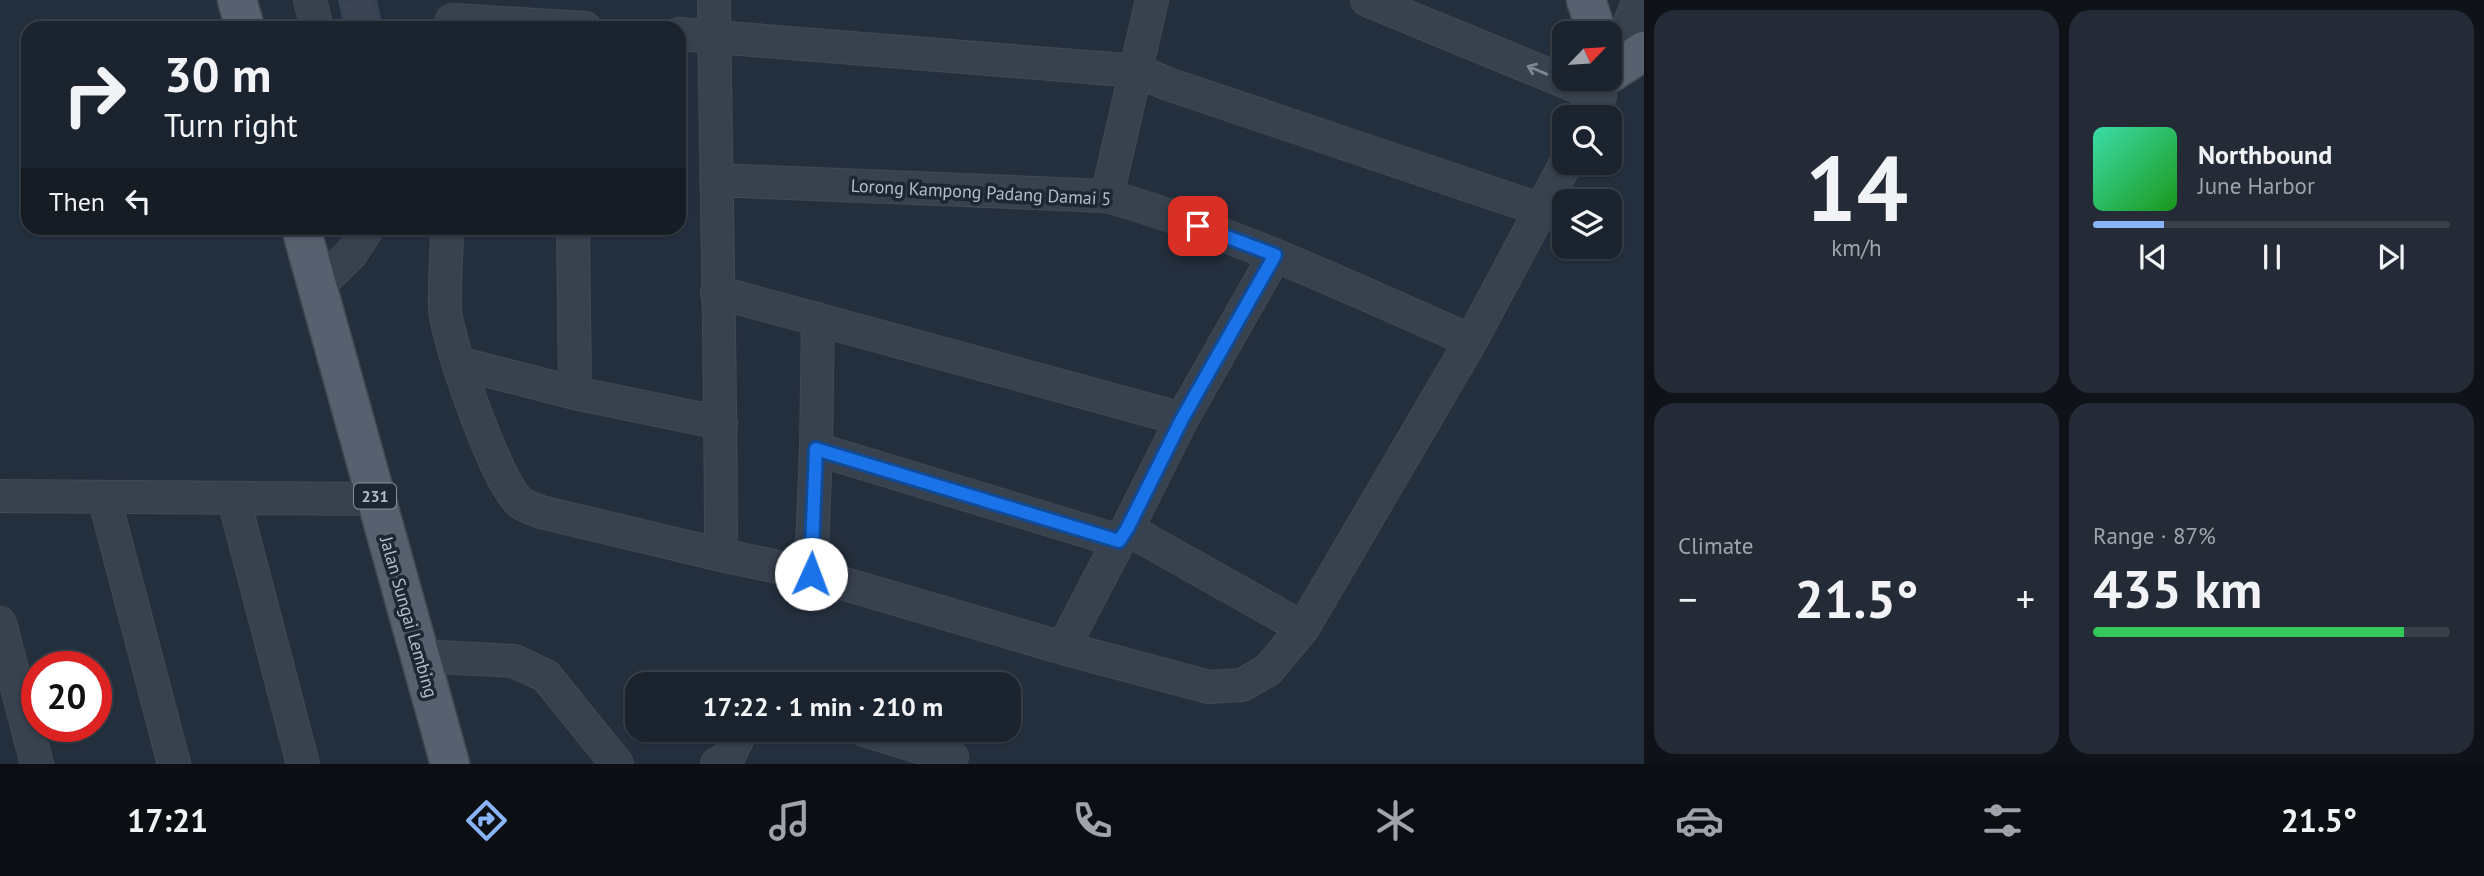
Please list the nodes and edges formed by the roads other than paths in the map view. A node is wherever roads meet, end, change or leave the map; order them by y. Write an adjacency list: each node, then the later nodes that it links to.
1 (237, 0): 9 (main road)
2 (310, 0): 10 (street)
3 (713, 0): 14 (street)
4 (1152, 0): 19 (street)
5 (1367, 0): 17 (street, one-way to 5)
6 (1586, 0): 12 (main road)
7 (1639, 0): 15 (street)
8 (452, 16): 11 (street)
9 (243, 21)
10 (315, 21)
11 (502, 21)
12 (1593, 21)
13 (686, 34): 14 (street)
14 (714, 36): 19 (street); 21 (street)
15 (1622, 41)
16 (1644, 51): 18 (main road)
17 (1552, 68)
18 (1622, 70)
19 (1137, 71): 22 (street); 23 (street)
20 (1560, 175): 23 (street)
21 (716, 180): 22 (street, Lorong Kampong Padang Damai 5); 30 (street)
22 (1107, 196): 28 (street, Lorong Kampong Padang Damai 5)
23 (1542, 210): 32 (street)
24 (302, 235): 29 (main road, Jalan Sungai Lembing / 231)
25 (363, 235): 29 (street)
26 (447, 235): 33 (street)
27 (573, 235): 34 (street)
28 (1275, 255): 32 (street, Lorong Kampong Padang Damai 5); 35 (street)
29 (317, 287): 40 (main road, Jalan Sungai Lembing / 231)
30 (717, 292): 31 (street); 36 (street)
31 (818, 319): 35 (street); 37 (street)
32 (1471, 341): 46 (street)
33 (458, 363): 34 (street); 43 (street)
34 (575, 393): 36 (street)
35 (1182, 419): 42 (street)
36 (721, 423): 43 (street)
37 (816, 449): 42 (street); 44 (street)
38 (0, 496): 39 (street)
39 (104, 497): 41 (street); 53 (street)
40 (376, 499): 41 (street); 48 (main road, Jalan Sungai Lembing / 231)
41 (234, 500): 54 (street)
42 (1123, 535): 46 (street); 47 (street)
43 (721, 555): 44 (street)
44 (811, 574): 47 (street)
45 (0, 623): 52 (street)
46 (1303, 628): 47 (street)
47 (1063, 648)
48 (420, 656): 55 (main road, Jalan Sungai Lembing / 231); 56 (street)
49 (736, 742): 57 (street)
50 (903, 742): 51 (street)
51 (952, 757)
52 (37, 764)
53 (174, 764)
54 (303, 764)
55 (450, 764)
56 (617, 764)
57 (718, 764)

